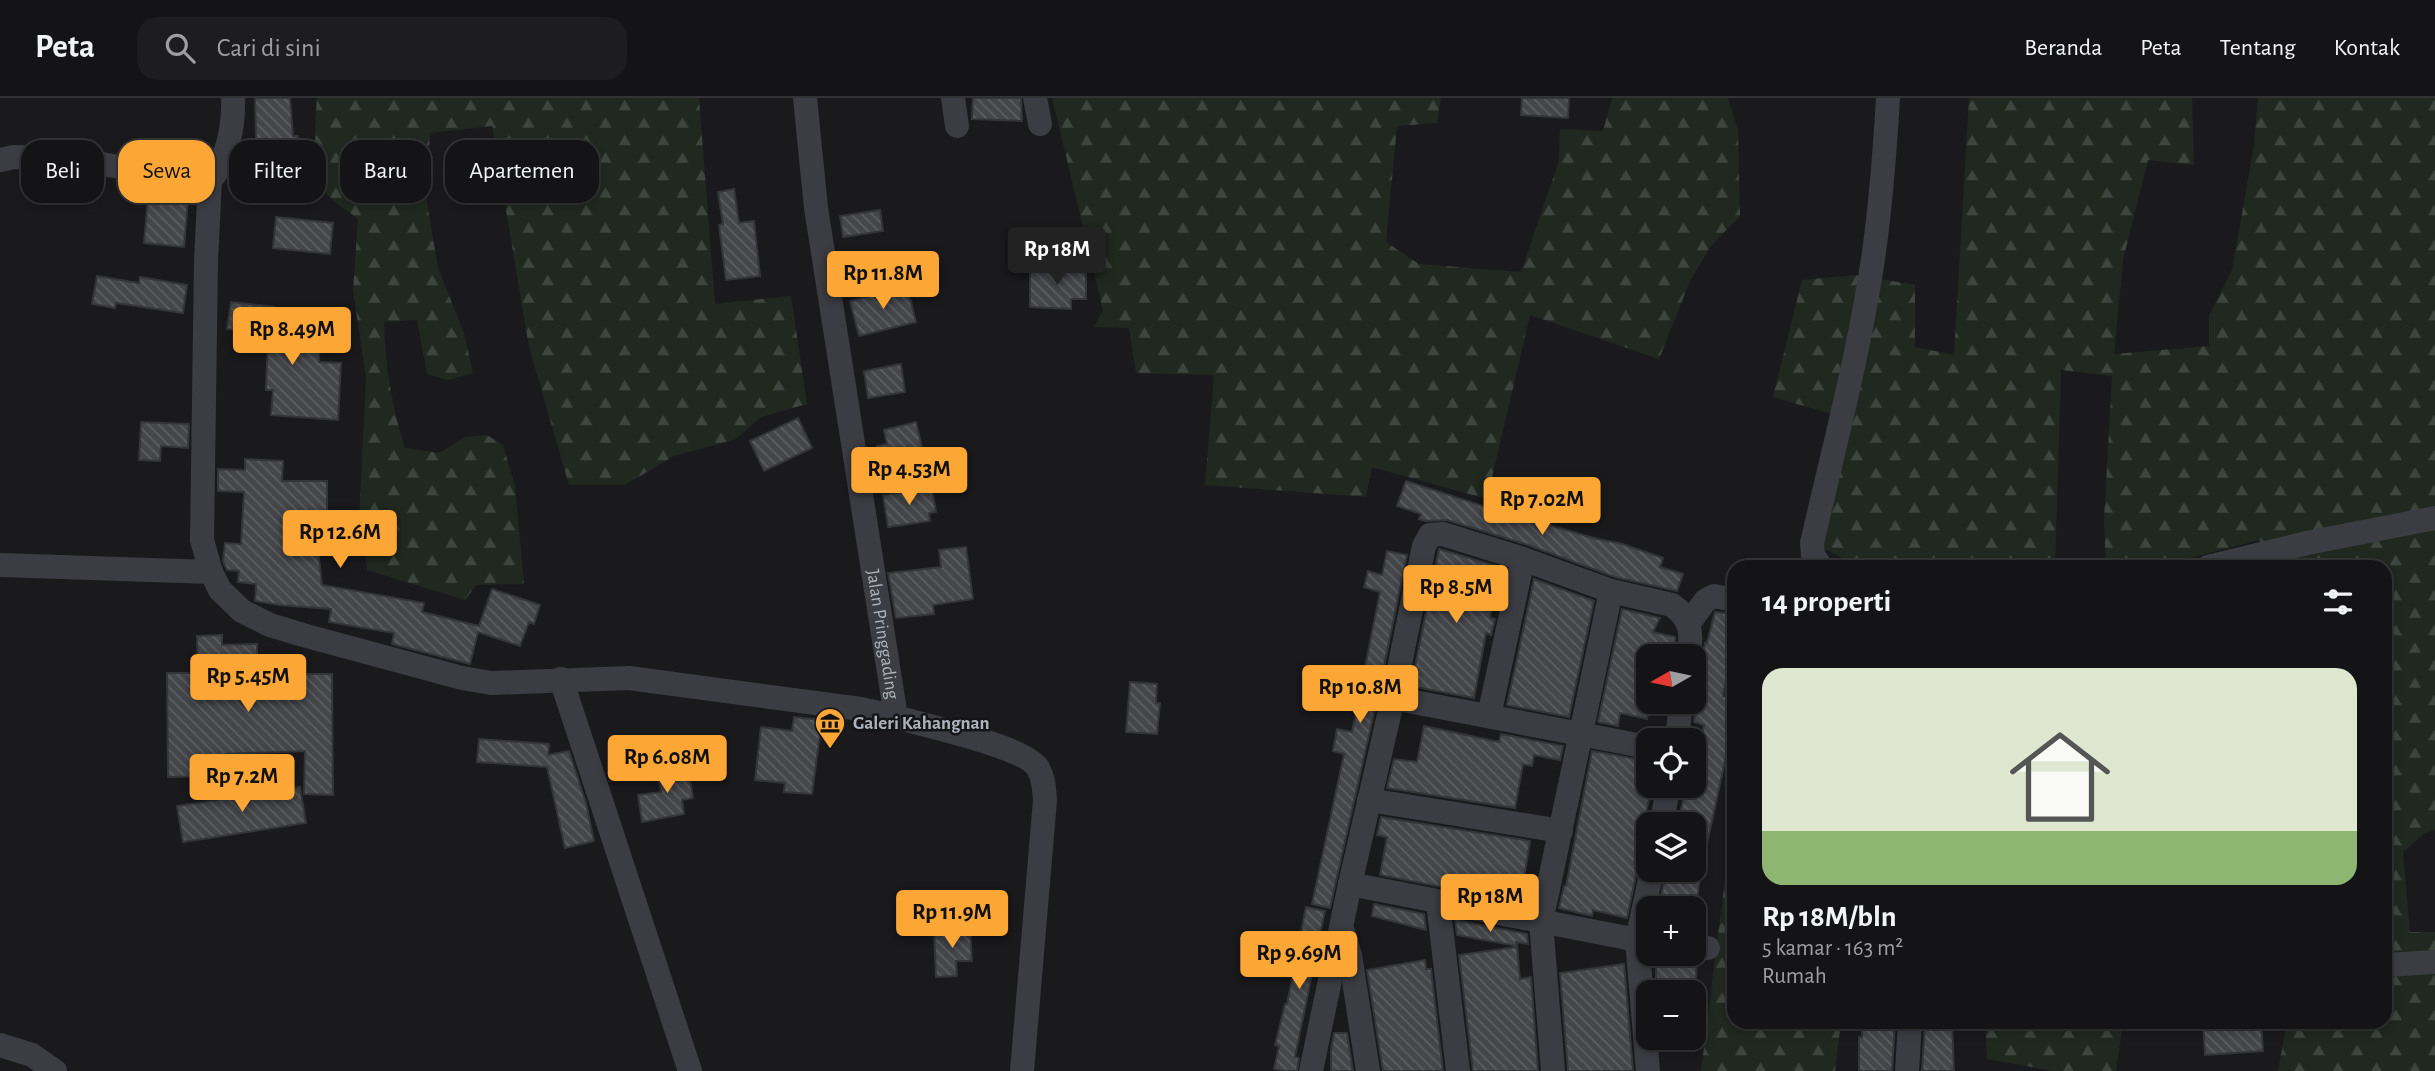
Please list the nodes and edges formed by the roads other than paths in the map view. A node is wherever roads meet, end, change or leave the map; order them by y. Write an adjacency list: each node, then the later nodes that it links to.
1 (233, 98): 10 (street)
2 (805, 98): 25 (street, Jalan Pringgading)
3 (953, 98): 7 (street)
4 (1035, 98): 6 (street)
5 (1888, 98): 14 (street)
6 (1040, 124)
7 (957, 125)
8 (0, 160): 9 (street)
9 (118, 167)
10 (215, 175)
11 (209, 203): 17 (street)
12 (2435, 518): 15 (street)
13 (1523, 559): 18 (street); 23 (street); 24 (street)
14 (1816, 560)
15 (2237, 560)
16 (0, 565): 17 (street)
17 (211, 572): 22 (street)
18 (1611, 591): 20 (street); 26 (street)
19 (1727, 599): 20 (street)
20 (1689, 623): 21 (street)
21 (1690, 644)
22 (561, 679): 25 (street); 41 (street)
23 (1393, 698): 24 (street); 28 (street)
24 (1489, 716): 26 (street)
25 (896, 717): 42 (street, Jalan Pringgading)
26 (1581, 734): 27 (street); 29 (street)
27 (1636, 745)
28 (1369, 800): 29 (street); 30 (street)
29 (1561, 831): 32 (street)
30 (1350, 884): 31 (street); 33 (street)
31 (1438, 902): 32 (street); 45 (street)
32 (1541, 922): 34 (street); 46 (street)
33 (1341, 928): 43 (street); 44 (street)
34 (1636, 940)
35 (2435, 962): 36 (street)
36 (2392, 965)
37 (1644, 966): 47 (street)
38 (1910, 1029): 48 (street)
39 (0, 1045): 40 (street)
40 (55, 1071)
41 (690, 1071)
42 (1021, 1071)
43 (1311, 1071)
44 (1368, 1071)
45 (1458, 1071)
46 (1553, 1071)
47 (1648, 1071)
48 (1907, 1071)

